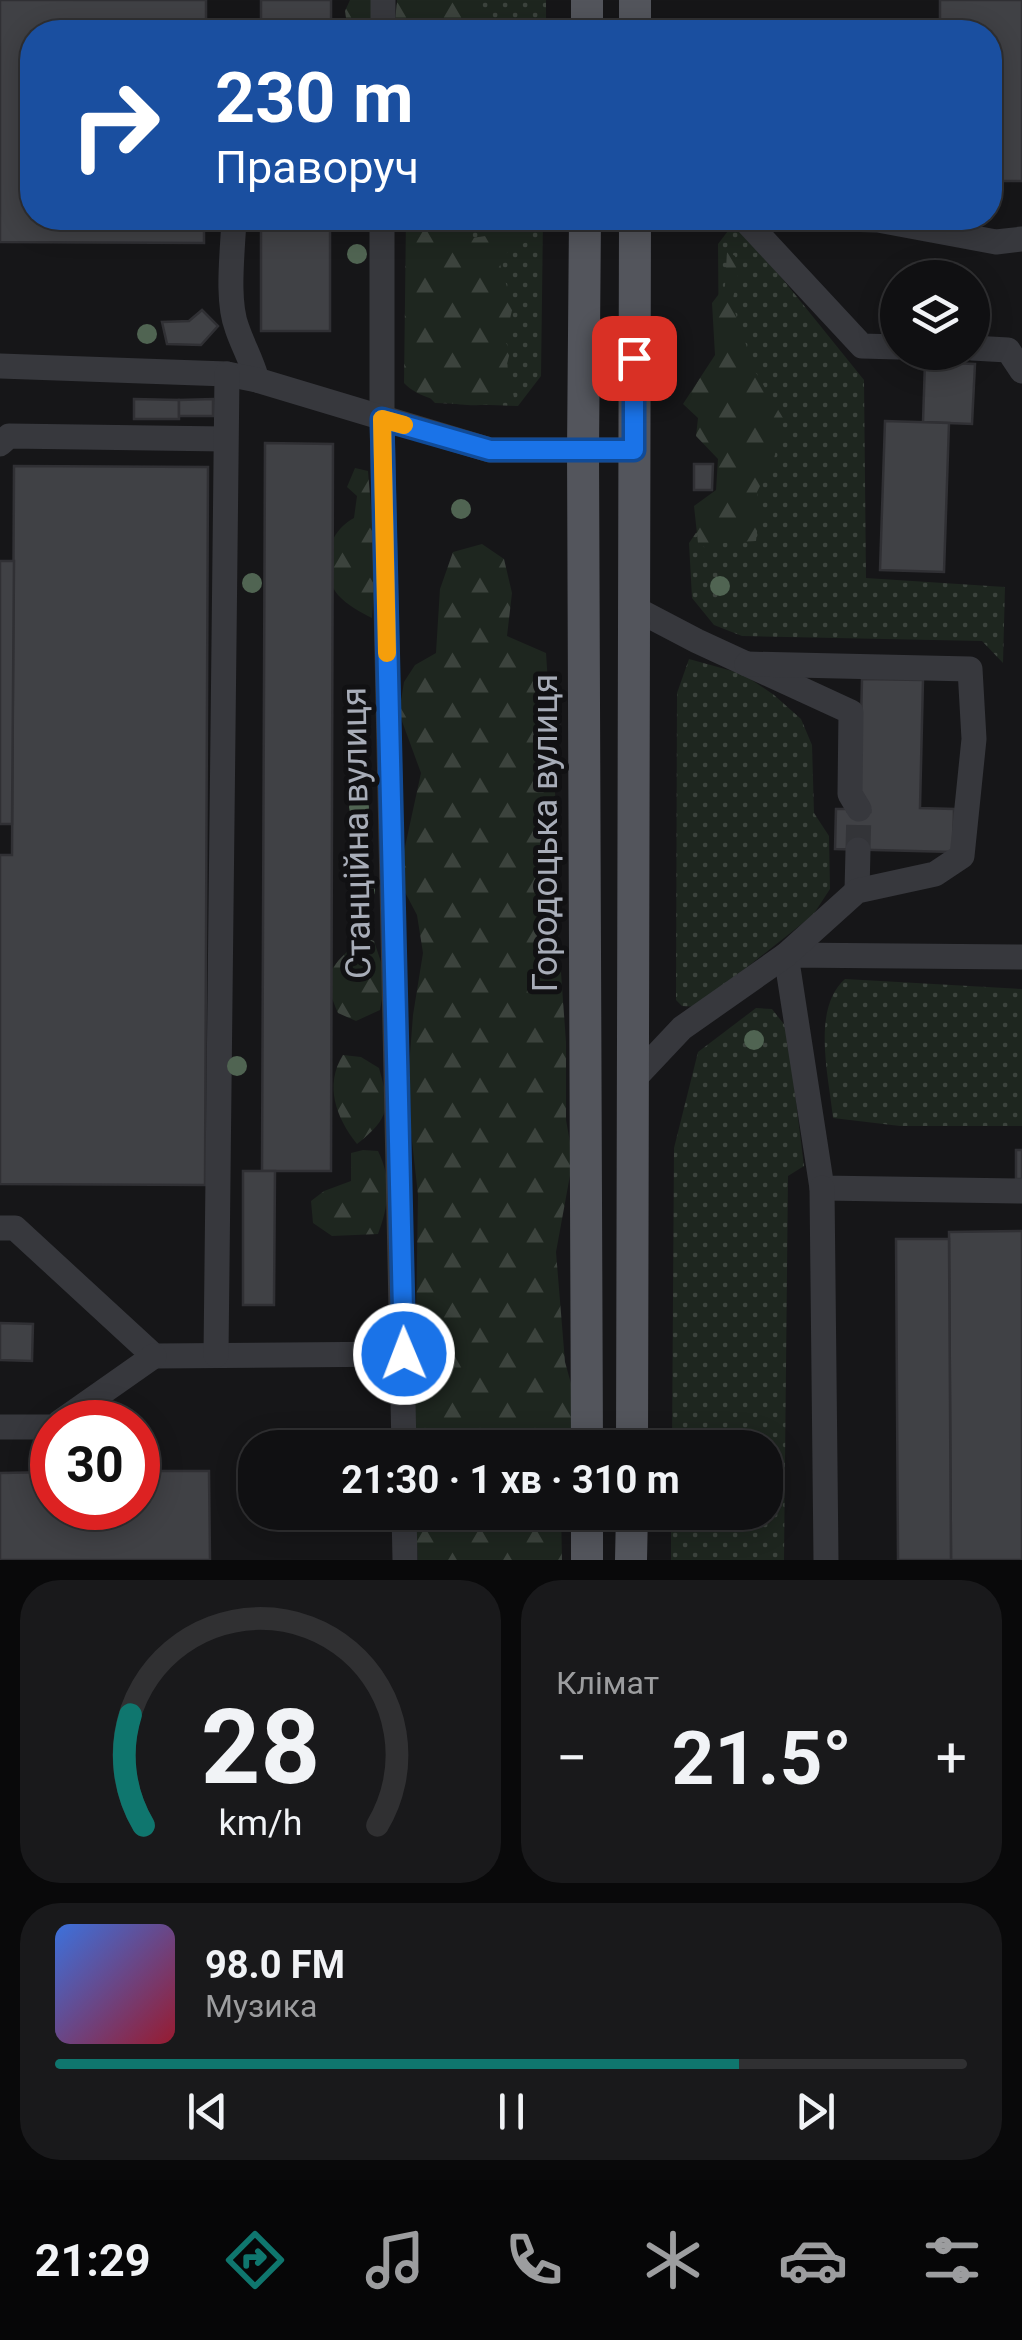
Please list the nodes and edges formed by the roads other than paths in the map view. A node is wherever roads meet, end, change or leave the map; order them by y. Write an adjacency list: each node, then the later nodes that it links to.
1 (234, 230): 13 (street)
2 (382, 230): 14 (street, Станційна вулиця)
3 (585, 230): 18 (main road, Городоцька вулиця)
4 (635, 230): 17 (main road)
5 (754, 230): 8 (street)
6 (932, 230): 7 (street)
7 (1022, 240)
8 (880, 346)
9 (990, 349): 11 (street)
10 (0, 366): 12 (street)
11 (1022, 371)
12 (226, 374): 13 (street); 15 (street)
13 (257, 380): 14 (street)
14 (382, 419): 18 (street); 30 (street, Станційна вулиця)
15 (225, 438): 16 (street); 31 (street)
16 (0, 444)
17 (634, 450): 18 (street); 19 (main road)
18 (583, 451): 37 (main road, Городоцька вулиця)
19 (634, 608): 20 (street); 26 (main road)
20 (748, 664): 21 (street); 23 (street)
21 (858, 809)
22 (858, 850): 23 (street)
23 (856, 891): 24 (street)
24 (786, 955): 25 (street); 26 (street); 27 (street)
25 (1022, 957)
26 (633, 1080): 38 (main road)
27 (822, 1188): 28 (street); 45 (street)
28 (1022, 1191)
29 (0, 1228): 32 (street)
30 (404, 1354): 31 (street); 36 (street, Станційна вулиця)
31 (216, 1355): 32 (street)
32 (154, 1356): 33 (street)
33 (91, 1400)
34 (30, 1427): 35 (street)
35 (0, 1428)
36 (404, 1430)
37 (587, 1430)
38 (632, 1430)
39 (404, 1530): 42 (street)
40 (587, 1530): 43 (main road)
41 (632, 1530): 44 (main road)
42 (404, 1560)
43 (587, 1560)
44 (631, 1560)
45 (826, 1560)

